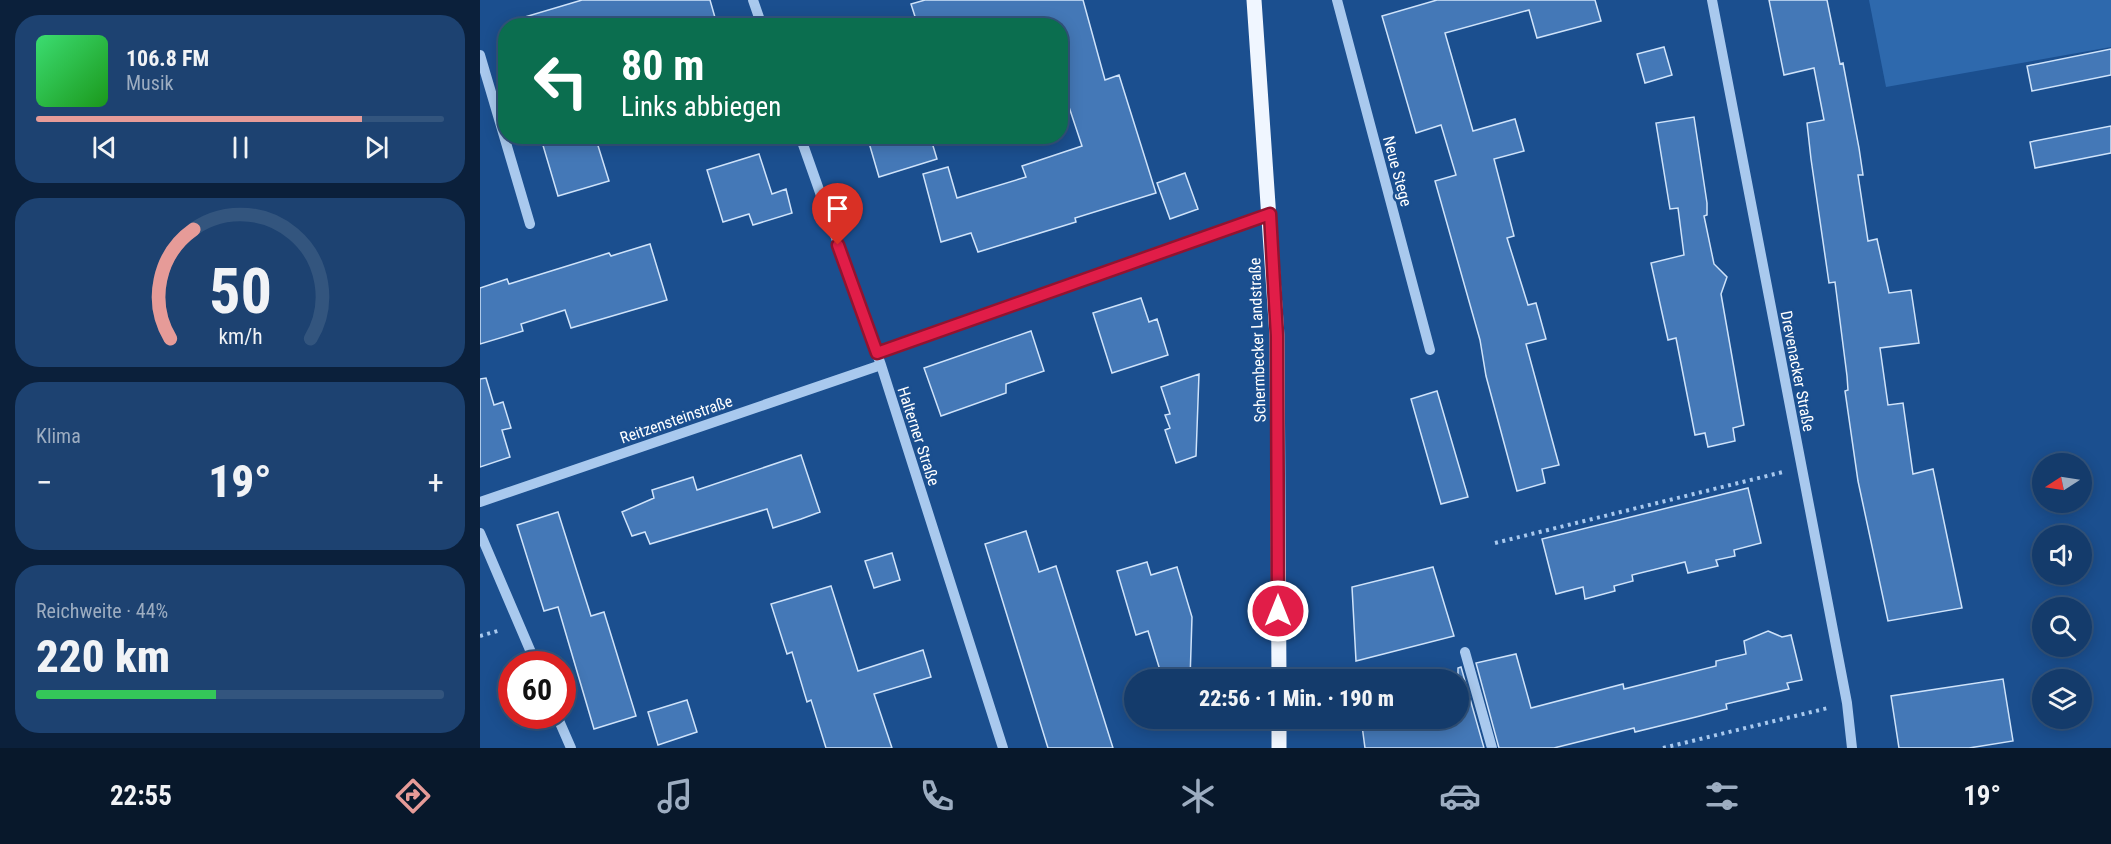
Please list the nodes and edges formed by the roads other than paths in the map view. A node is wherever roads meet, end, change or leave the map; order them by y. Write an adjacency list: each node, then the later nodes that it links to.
1 (753, 0): 5 (street)
2 (1254, 0): 10 (main road, Schermbecker Landstraße)
3 (1337, 0): 12 (street, Neue Stege)
4 (1712, 0): 26 (street, Drevenacker Straße)
5 (759, 18)
6 (480, 55): 7 (street)
7 (498, 116)
8 (506, 144): 11 (street)
9 (803, 144): 13 (street, Halterner Straße)
10 (1270, 214): 13 (street); 19 (main road, Schermbecker Landstraße)
11 (530, 224)
12 (1430, 350)
13 (877, 353): 14 (street, Halterner Straße)
14 (881, 365): 15 (street, Reitzensteinstraße); 23 (street, Halterner Straße)
15 (480, 502)
16 (480, 533): 17 (street)
17 (530, 651)
18 (1465, 652): 25 (street)
19 (1279, 669)
20 (563, 729): 22 (street)
21 (1279, 729): 24 (main road)
22 (571, 748)
23 (1003, 748)
24 (1279, 748)
25 (1492, 748)
26 (1852, 748)

